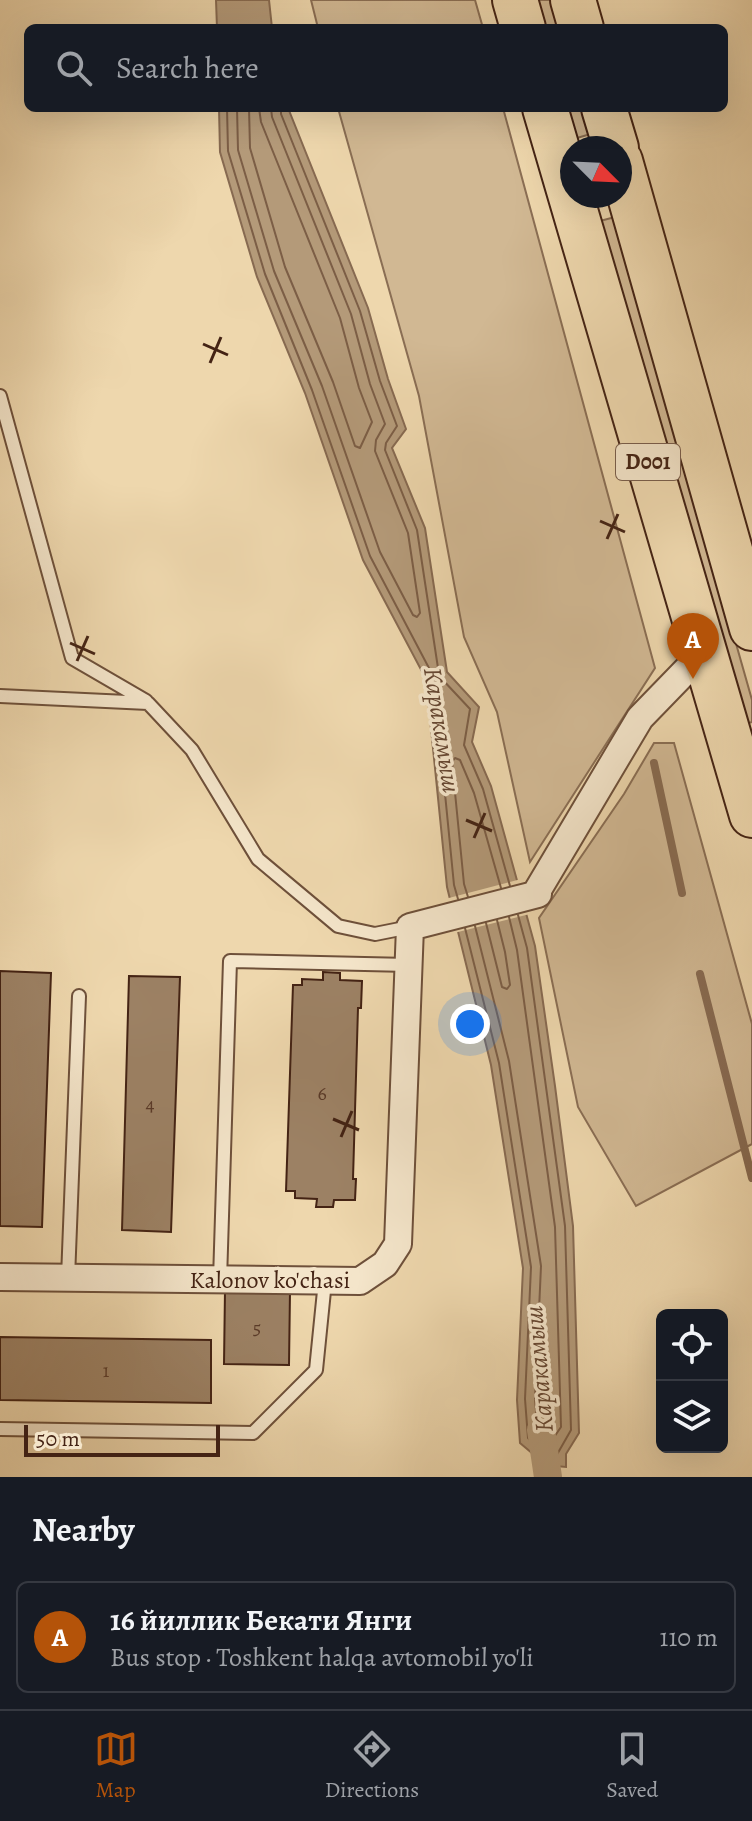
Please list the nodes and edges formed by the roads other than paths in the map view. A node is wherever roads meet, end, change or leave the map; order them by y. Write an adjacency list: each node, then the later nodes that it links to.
1 (515, 0): 3 (highway)
2 (573, 0): 4 (highway)
3 (522, 24)
4 (580, 24)
5 (546, 112): 8 (highway, D001)
6 (605, 112): 7 (highway, D001)
7 (612, 136)
8 (560, 156)
9 (576, 208): 13 (highway, D001)
10 (632, 208): 12 (highway, D001)
11 (0, 396): 15 (lane)
12 (752, 628)
13 (704, 652): 16 (highway, D001); 17 (street)
14 (0, 696): 15 (lane)
15 (148, 703): 17 (lane)
16 (748, 788)
17 (416, 925): 18 (street, Kalonov ko'chasi)
18 (409, 965): 22 (lane); 23 (street, Kalonov ko'chasi)
19 (79, 996): 21 (lane)
20 (0, 1277): 21 (street, Kalonov ko'chasi)
21 (68, 1278): 22 (street, Kalonov ko'chasi)
22 (220, 1280): 23 (street, Kalonov ko'chasi)
23 (325, 1281): 24 (lane)
24 (0, 1429)

